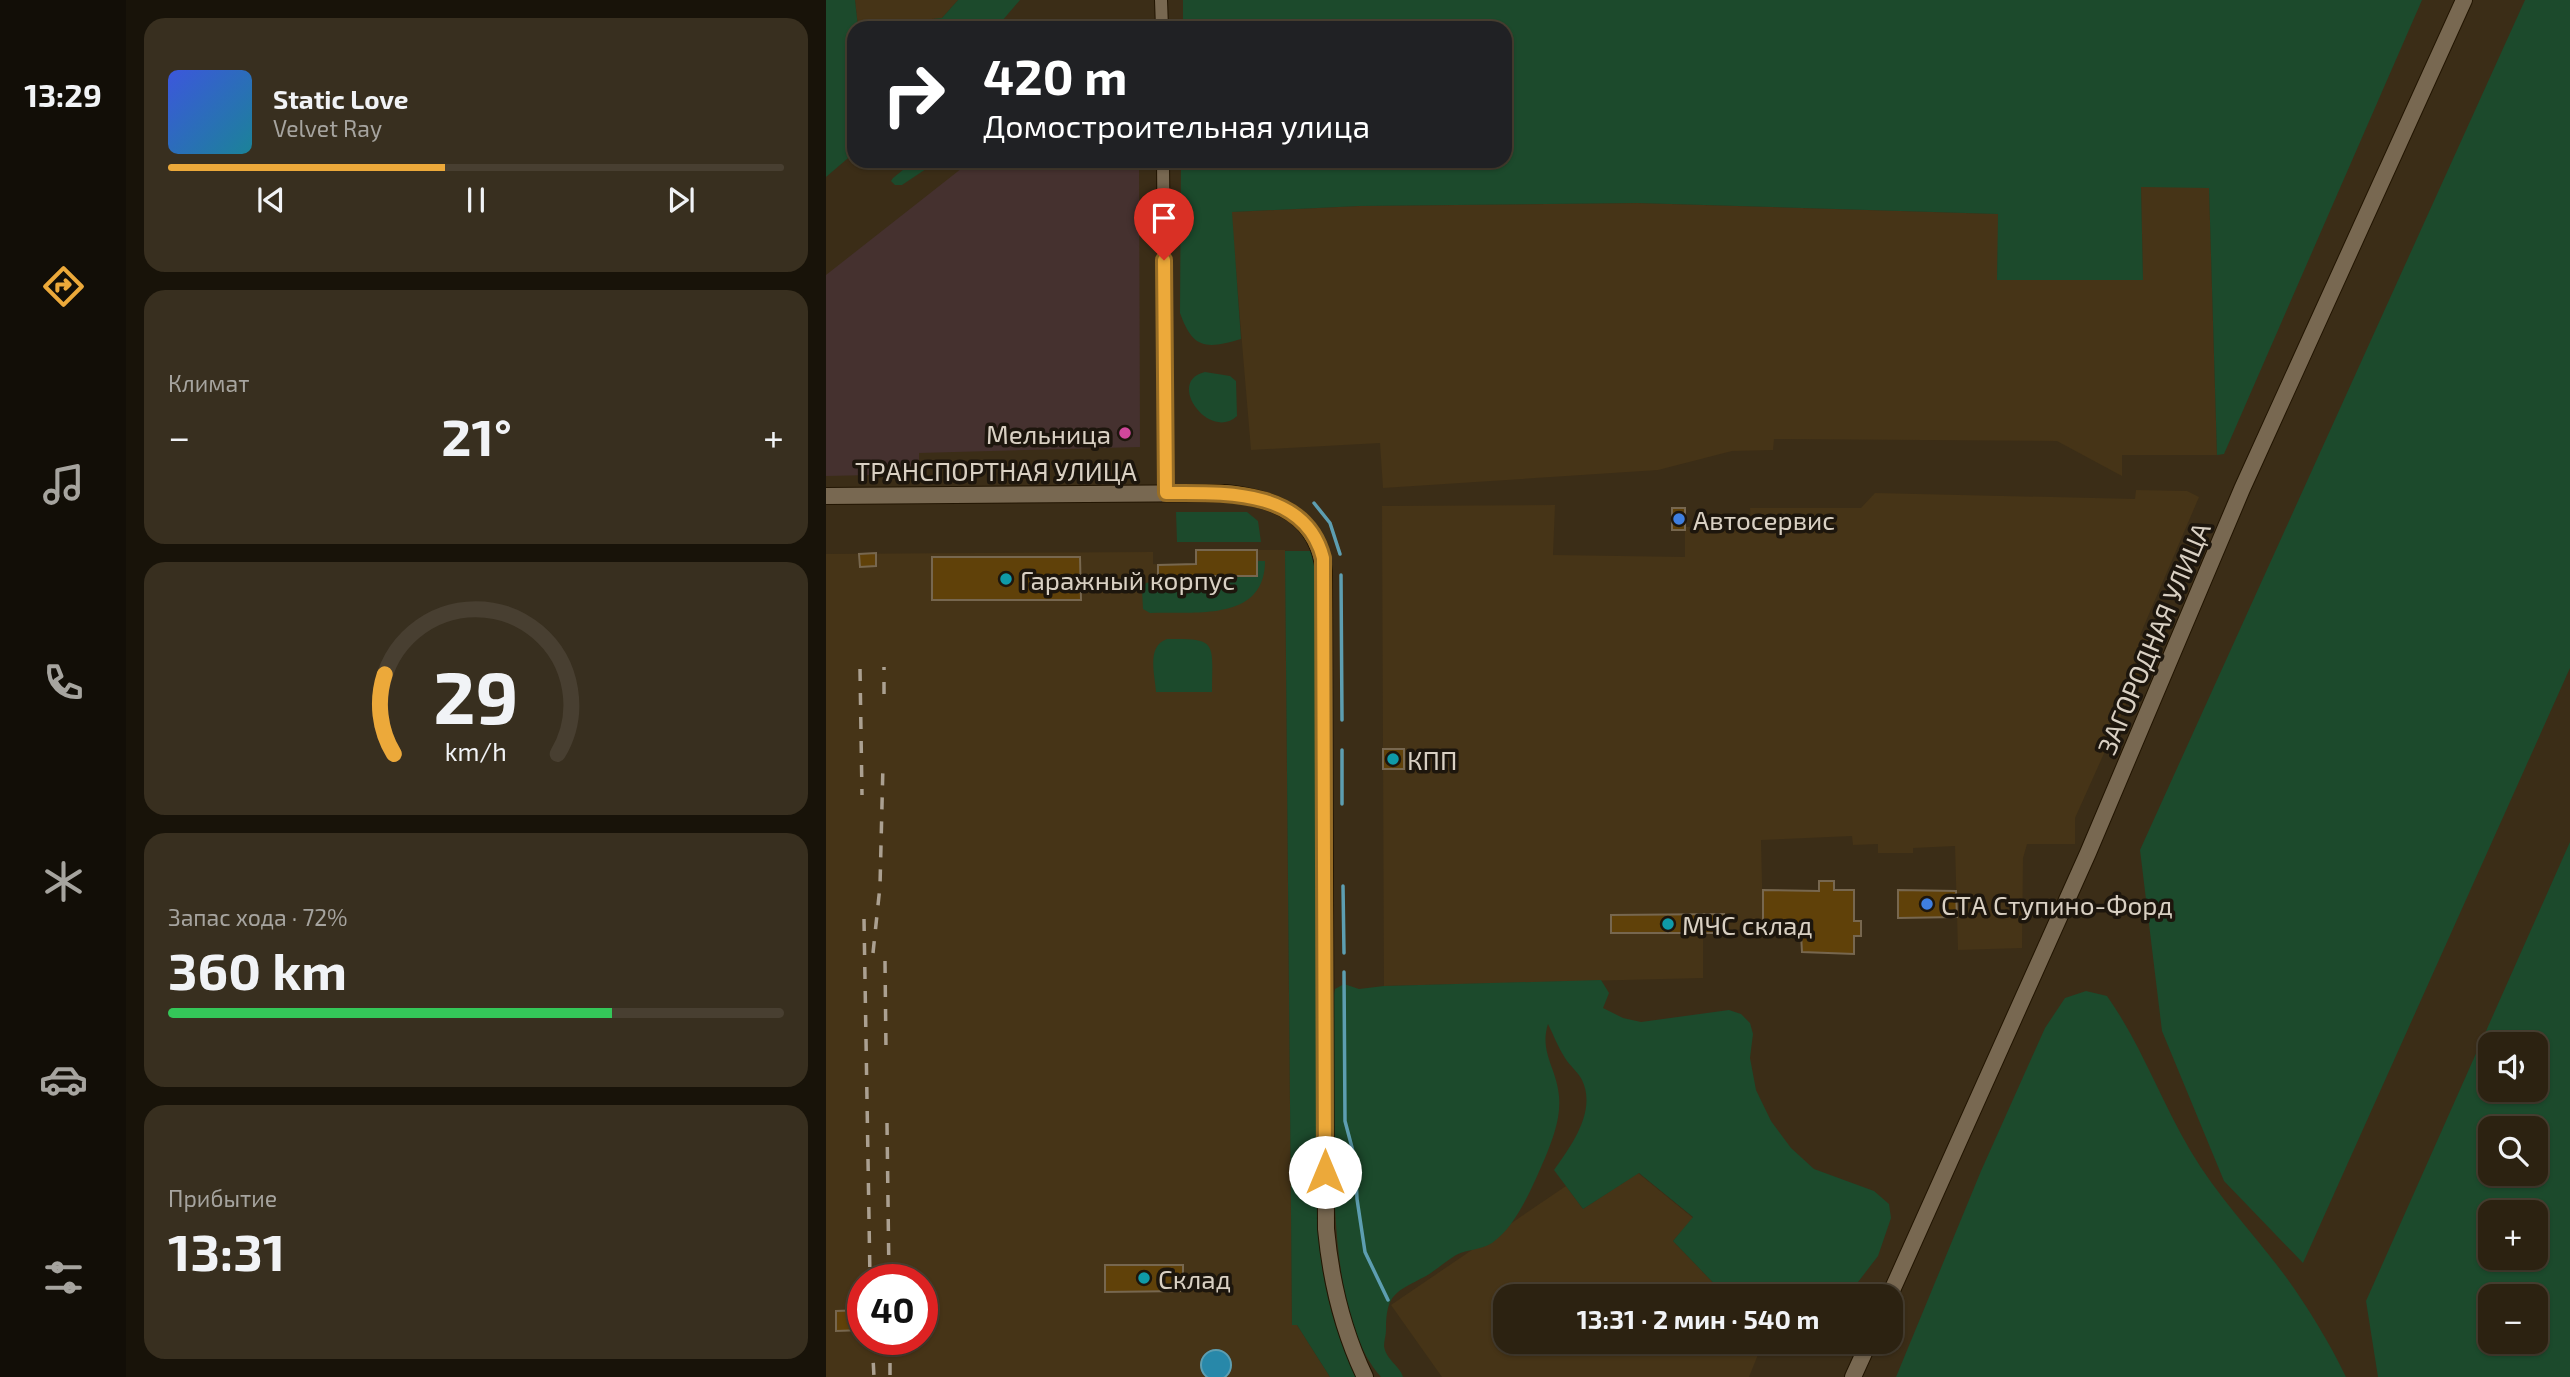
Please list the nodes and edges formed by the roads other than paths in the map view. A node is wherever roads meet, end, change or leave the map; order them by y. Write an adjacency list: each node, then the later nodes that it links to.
1 (1161, 0): 3 (street)
2 (2464, 0): 7 (street, ЗАГОРОДНАЯ УЛИЦА)
3 (1162, 21)
4 (1163, 168): 5 (street)
5 (1166, 493): 6 (street, ТРАНСПОРТНАЯ УЛИЦА); 9 (street, ТРАНСПОРТНАЯ УЛИЦА)
6 (826, 496)
7 (1895, 1284)
8 (1864, 1354): 10 (street)
9 (1365, 1377)
10 (1853, 1377)

